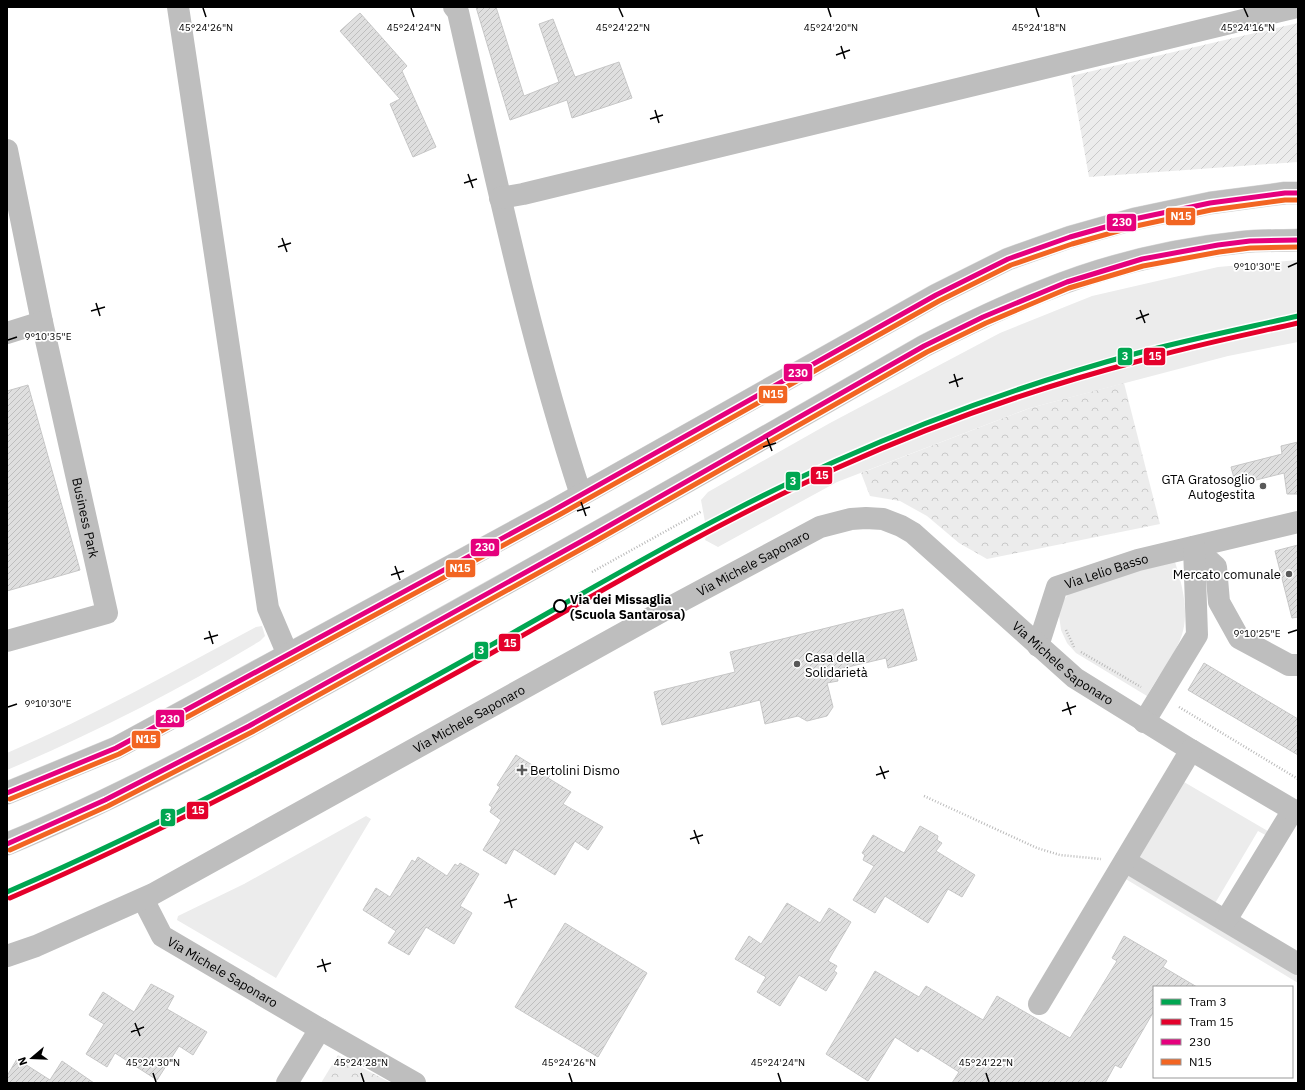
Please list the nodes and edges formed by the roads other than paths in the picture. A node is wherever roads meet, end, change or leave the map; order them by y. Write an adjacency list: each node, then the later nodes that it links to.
1 (178, 7): 15 (main road)
2 (454, 7): 6 (main road)
3 (1297, 7): 6 (main road)
4 (7, 150): 8 (main road, Business Park)
5 (1298, 193): 10 (main road)
6 (500, 198): 10 (main road)
7 (1298, 240): 21 (main road)
8 (42, 322): 9 (main road); 13 (main road, Business Park)
9 (7, 332)
10 (581, 495): 15 (main road)
11 (1298, 522): 12 (main road, Via Lelio Basso)
12 (1194, 547): 14 (main road, Via Lelio Basso); 16 (main road); 17 (main road)
13 (7, 641)
14 (1038, 646): 17 (main road, Via Michele Saponaro); 23 (main road, Via Michele Saponaro)
15 (288, 654): 19 (main road)
16 (1298, 665)
17 (1144, 722): 18 (main road, Via Michele Saponaro)
18 (1192, 750): 20 (main road, Via Michele Saponaro); 22 (main road)
19 (7, 793)
20 (1295, 811): 24 (main road, Via Michele Saponaro)
21 (7, 844)
22 (1116, 860): 24 (main road); 27 (main road)
23 (143, 899): 25 (main road, Via Michele Saponaro); 28 (main road, Via Michele Saponaro)
24 (1226, 920): 26 (main road)
25 (7, 956)
26 (1298, 964)
27 (1039, 1004)
28 (320, 1029): 29 (main road); 30 (main road, Via Michele Saponaro)
29 (287, 1083)
30 (415, 1083)

